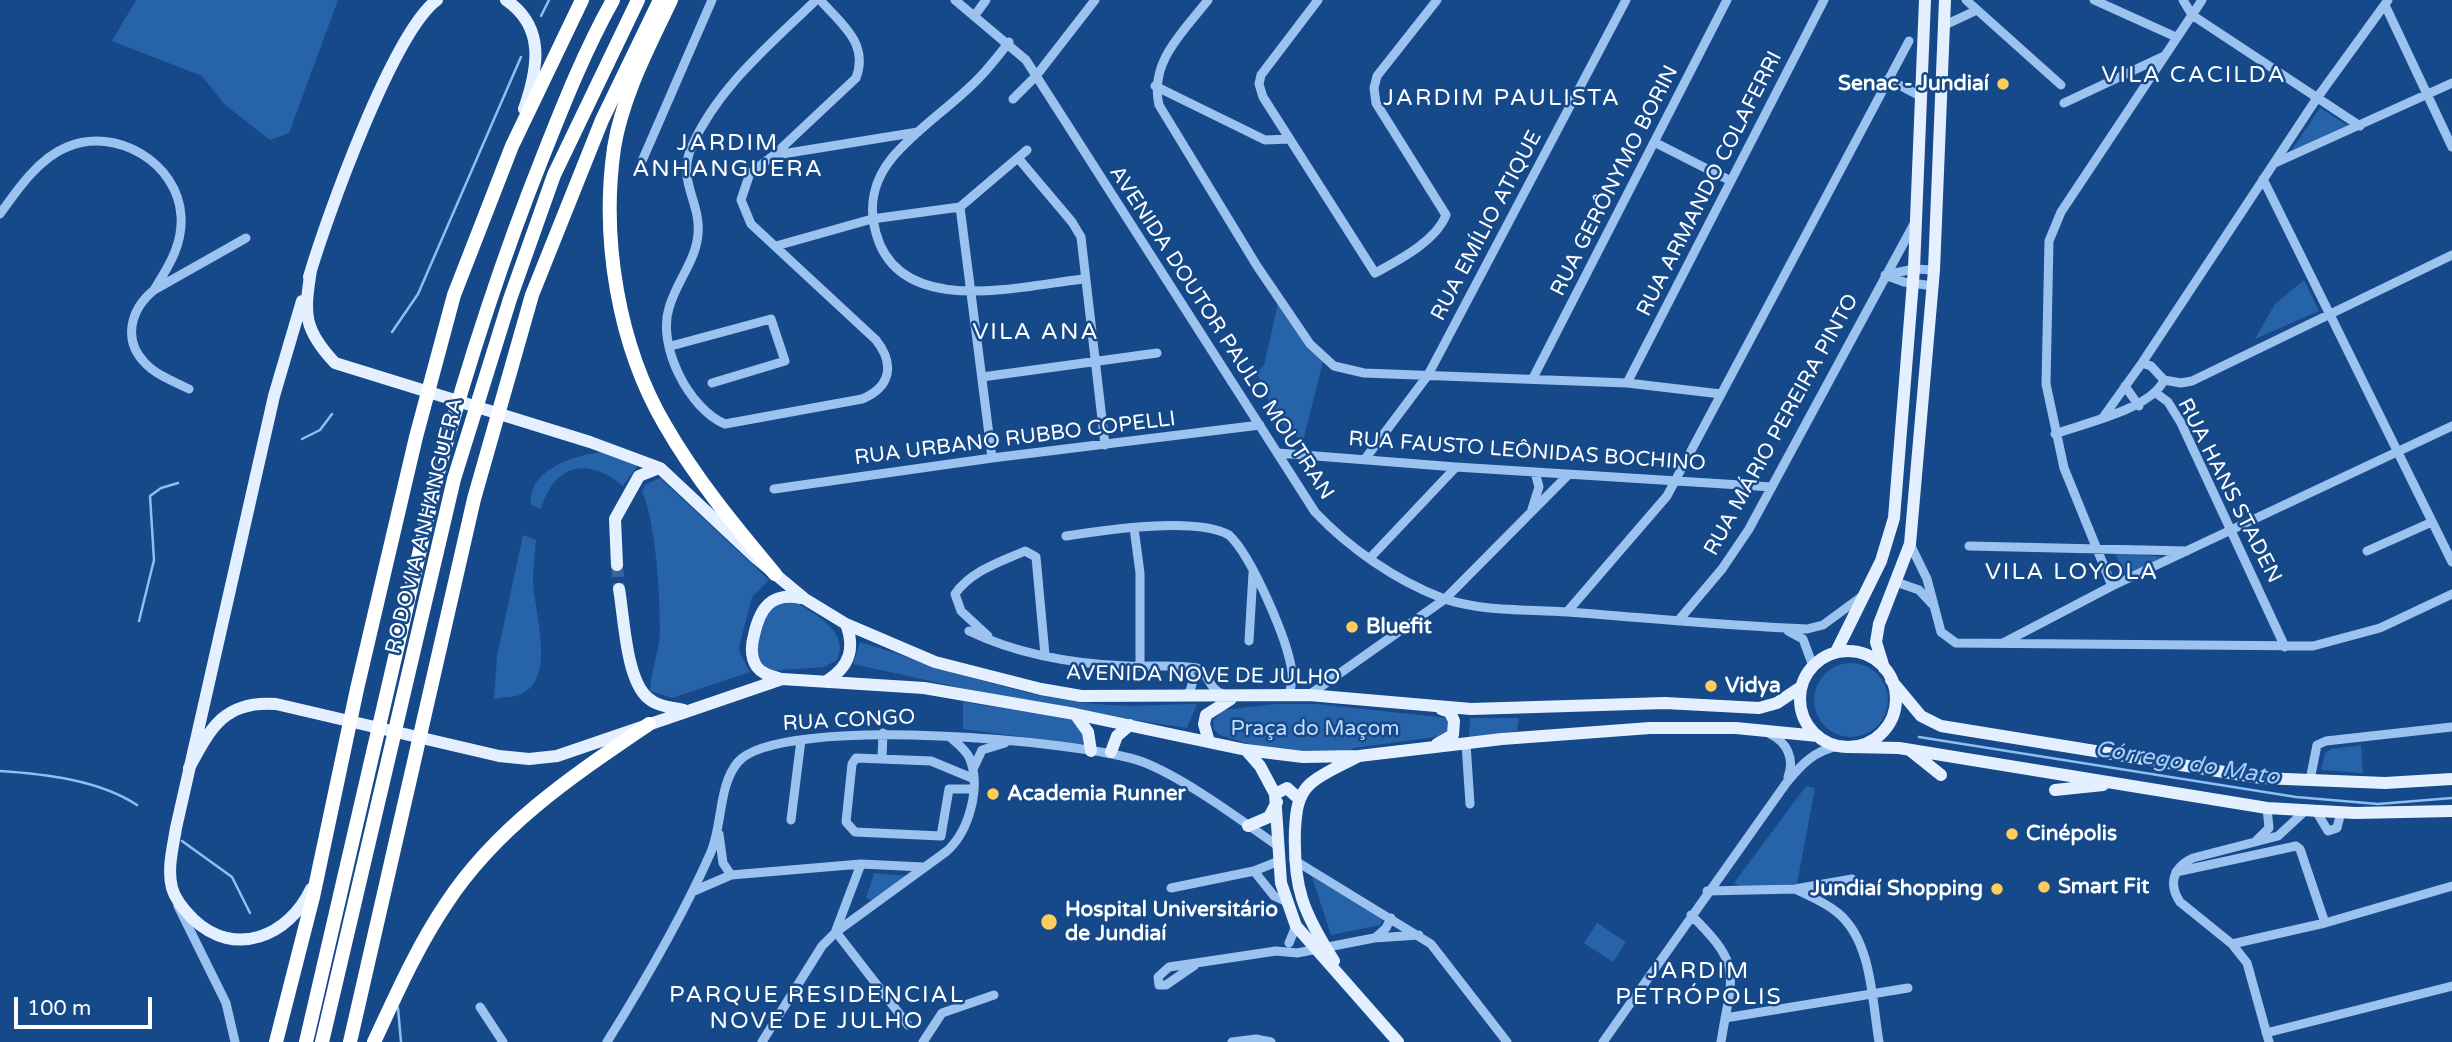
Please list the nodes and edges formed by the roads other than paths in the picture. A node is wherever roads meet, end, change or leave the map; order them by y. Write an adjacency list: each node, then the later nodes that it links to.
1 (437, 0): 65 (main road)
2 (506, 0): 48 (main road)
3 (582, 0): 48 (highway)
4 (612, 0): 235 (highway, RODOVIA ANHANGUERA)
5 (638, 0): 236 (highway, RODOVIA ANHANGUERA)
6 (660, 0): 237 (highway)
7 (671, 0): 119 (highway)
8 (712, 0): 53 (street)
9 (818, 0): 51 (street); 74 (street)
10 (955, 0): 27 (street, AVENIDA DOUTOR PAULO MOUTRAN)
11 (986, 0): 27 (street)
12 (1095, 0): 34 (street)
13 (1208, 0): 38 (street)
14 (1318, 0): 46 (street)
15 (1437, 0): 46 (street)
16 (1626, 0): 78 (street, RUA EMÍLIO ATIQUE)
17 (1727, 0): 47 (street, RUA GERÔNYMO BORIN)
18 (1824, 0): 56 (street, RUA ARMANDO COLAFERRI)
19 (1924, 0): 40 (main road)
20 (1945, 0): 29 (main road)
21 (1966, 0): 26 (street)
22 (2094, 0): 30 (street)
23 (2183, 0): 28 (street)
24 (2202, 0): 28 (street)
25 (2386, 2): 39 (street); 41 (street)
26 (1977, 10): 29 (street); 37 (street)
27 (975, 15): 32 (street, AVENIDA DOUTOR PAULO MOUTRAN)
28 (2192, 15): 30 (street); 41 (street)
29 (1943, 26): 66 (main road)
30 (2176, 37): 33 (street)
31 (1909, 41): 35 (street)
32 (1009, 43): 34 (street, AVENIDA DOUTOR PAULO MOUTRAN); 45 (street)
33 (2164, 56): 43 (street); 92 (street)
34 (1036, 76): 42 (street); 90 (street, AVENIDA DOUTOR PAULO MOUTRAN)
35 (1888, 79): 40 (street); 87 (street)
36 (2452, 83): 39 (street)
37 (2061, 85)
38 (1155, 86): 46 (street); 78 (street)
39 (2427, 94): 44 (street); 49 (street)
40 (1920, 96): 60 (main road)
41 (2317, 98): 44 (street); 54 (street)
42 (1013, 99)
43 (2064, 103)
44 (2360, 126): 54 (street)
45 (919, 132): 51 (street); 59 (street)
46 (1290, 139)
47 (1656, 143): 56 (street); 80 (street, RUA GERÔNYMO BORIN)
48 (512, 146): 202 (highway)
49 (2452, 147)
50 (1027, 150): 52 (street)
51 (775, 155): 62 (street)
52 (1018, 158): 57 (street); 68 (street)
53 (642, 161)
54 (2273, 164): 55 (street)
55 (2263, 179): 73 (street); 77 (street)
56 (1731, 181): 83 (street, RUA ARMANDO COLAFERRI)
57 (960, 207): 59 (street); 72 (street)
58 (0, 214): 71 (street)
59 (872, 219): 62 (street); 72 (street)
60 (1915, 223): 64 (main road); 67 (street, RUA MÁRIO PEREIRA PINTO)
61 (246, 237): 71 (street)
62 (776, 246): 74 (street)
63 (2452, 255): 73 (street)
64 (1914, 269): 66 (street); 67 (street); 69 (main road)
65 (311, 270): 99 (main road); 173 (main road)
66 (1934, 270): 70 (main road)
67 (1885, 275): 69 (street); 103 (street, RUA MÁRIO PEREIRA PINTO)
68 (1083, 279): 72 (street); 76 (street)
69 (1912, 284): 70 (street); 124 (main road)
70 (1933, 286): 110 (main road)
71 (154, 290): 85 (street)
72 (971, 292): 79 (street)
73 (2331, 312): 81 (street); 94 (street)
74 (671, 346): 82 (street)
75 (1157, 353): 76 (street)
76 (1094, 361): 79 (street); 93 (street)
77 (2142, 363): 81 (street, RUA HANS STADEN); 84 (street)
78 (1428, 375): 80 (street); 97 (street, RUA EMÍLIO ATIQUE)
79 (982, 377): 96 (street)
80 (1533, 377): 83 (street)
81 (2164, 380): 86 (street, RUA HANS STADEN)
82 (712, 383)
83 (1627, 383): 87 (street)
84 (2125, 386): 88 (street); 89 (street)
85 (189, 389)
86 (2156, 393): 88 (street); 108 (street, RUA HANS STADEN)
87 (1721, 394): 102 (street)
88 (2139, 406): 89 (street)
89 (2104, 416): 92 (street)
90 (1260, 425): 93 (street, RUA URBANO RUBBO COPELLI); 95 (street, AVENIDA DOUTOR PAULO MOUTRAN)
91 (2452, 426): 94 (street)
92 (2055, 434): 112 (street)
93 (1105, 445): 96 (street, RUA URBANO RUBBO COPELLI)
94 (2399, 451): 106 (street); 108 (street)
95 (1279, 453): 97 (street, RUA FAUSTO LEÔNIDAS BOCHINO); 115 (street, AVENIDA DOUTOR PAULO MOUTRAN)
96 (992, 458): 104 (street, RUA URBANO RUBBO COPELLI)
97 (1365, 459): 98 (street, RUA FAUSTO LEÔNIDAS BOCHINO)
98 (1455, 467): 100 (street, RUA FAUSTO LEÔNIDAS BOCHINO); 115 (street)
99 (660, 468): 117 (main road); 119 (main road, AVENIDA NOVE DE JULHO)
100 (1535, 472): 101 (street, RUA FAUSTO LEÔNIDAS BOCHINO); 105 (street)
101 (1568, 475): 102 (street, RUA FAUSTO LEÔNIDAS BOCHINO); 105 (street)
102 (1675, 479): 103 (street, RUA FAUSTO LEÔNIDAS BOCHINO); 128 (street)
103 (1772, 487): 129 (street, RUA MÁRIO PEREIRA PINTO)
104 (774, 489)
105 (1530, 514): 126 (street)
106 (2432, 522): 114 (street); 116 (street)
107 (1134, 528): 109 (street); 118 (street); 139 (street)
108 (2234, 532): 113 (street); 136 (street, RUA HANS STADEN)
109 (1066, 536)
110 (1910, 544): 120 (main road); 127 (street)
111 (1969, 546): 112 (street)
112 (2096, 548): 113 (street); 121 (street)
113 (2189, 551): 121 (street)
114 (2367, 551)
115 (1370, 558): 126 (street, AVENIDA DOUTOR PAULO MOUTRAN)
116 (2452, 562)
117 (617, 565)
118 (1254, 570): 133 (street); 147 (street)
119 (775, 574): 125 (main road, AVENIDA NOVE DE JULHO)
120 (1896, 582): 127 (street); 142 (main road)
121 (2112, 586): 135 (street)
122 (619, 589): 152 (main road)
123 (2452, 594): 136 (street)
124 (1863, 596): 131 (street, AVENIDA DOUTOR PAULO MOUTRAN); 137 (main road)
125 (805, 599): 130 (main road, AVENIDA NOVE DE JULHO); 143 (main road)
126 (1445, 599): 128 (street, AVENIDA DOUTOR PAULO MOUTRAN); 148 (street)
127 (1933, 605): 135 (street)
128 (1567, 612): 129 (street, AVENIDA DOUTOR PAULO MOUTRAN)
129 (1678, 621): 131 (street, AVENIDA DOUTOR PAULO MOUTRAN)
130 (846, 624): 144 (main road); 149 (main road, AVENIDA NOVE DE JULHO)
131 (1780, 628): 141 (street)
132 (969, 631): 134 (street)
133 (1249, 641)
134 (994, 643): 138 (street); 138 (street)
135 (2002, 643): 136 (street)
136 (2285, 647)
137 (1836, 652): 141 (main road); 142 (main road)
138 (1045, 655): 139 (street)
139 (1140, 666): 140 (street)
140 (1175, 666): 149 (street); 150 (street)
141 (1813, 666): 146 (main road)
142 (1884, 668): 145 (main road)
143 (782, 679): 144 (main road, AVENIDA NOVE DE JULHO); 152 (main road, AVENIDA NOVE DE JULHO)
144 (828, 680): 153 (main road, AVENIDA NOVE DE JULHO)
145 (1891, 680): 165 (main road); 177 (main road)
146 (1801, 687): 151 (main road, AVENIDA NOVE DE JULHO); 160 (main road)
147 (1289, 694): 148 (main road, AVENIDA NOVE DE JULHO); 150 (main road, AVENIDA NOVE DE JULHO)
148 (1309, 695): 151 (main road, AVENIDA NOVE DE JULHO)
149 (1180, 698): 150 (main road, AVENIDA NOVE DE JULHO)
150 (1235, 698): 163 (main road)
151 (1440, 708): 166 (main road)
152 (688, 711): 154 (main road, AVENIDA NOVE DE JULHO)
153 (1075, 713): 155 (main road, AVENIDA NOVE DE JULHO); 169 (main road)
154 (649, 724): 173 (main road, AVENIDA NOVE DE JULHO); 238 (highway)
155 (1130, 725): 163 (main road, AVENIDA NOVE DE JULHO); 170 (main road)
156 (2452, 727): 177 (street)
157 (1764, 731): 160 (main road, AVENIDA NOVE DE JULHO); 164 (main road, AVENIDA NOVE DE JULHO); 178 (street)
158 (883, 733): 159 (street, RUA CONGO); 161 (street, RUA CONGO); 172 (street)
159 (949, 736): 162 (street, RUA CONGO); 174 (street)
160 (1818, 736): 165 (main road)
161 (801, 740): 189 (street); 191 (street, RUA CONGO)
162 (1010, 742): 169 (street, RUA CONGO); 174 (street)
163 (1209, 742): 168 (main road, AVENIDA NOVE DE JULHO)
164 (1466, 744): 166 (main road, AVENIDA NOVE DE JULHO); 184 (street)
165 (1844, 746): 167 (main road); 178 (street)
166 (1430, 747): 171 (main road, AVENIDA NOVE DE JULHO)
167 (1908, 749): 175 (main road); 179 (main road)
168 (1245, 750): 171 (main road, AVENIDA NOVE DE JULHO); 182 (main road)
169 (1091, 751): 170 (street, RUA CONGO)
170 (1111, 752): 190 (street, RUA CONGO)
171 (1359, 756): 183 (main road)
172 (882, 758): 174 (street); 180 (street)
173 (189, 768): 206 (main road)
174 (972, 775): 180 (street)
175 (1941, 775)
176 (2452, 779): 177 (main road)
177 (2310, 780)
178 (1787, 782): 208 (street)
179 (2115, 783): 181 (main road); 185 (main road)
180 (972, 789): 197 (street)
181 (2055, 790)
182 (1276, 798): 183 (main road); 190 (main road); 193 (main road)
183 (1299, 799): 194 (main road)
184 (1470, 804)
185 (2267, 808): 186 (main road); 192 (street)
186 (2310, 811): 188 (main road); 188 (street); 192 (street)
187 (2452, 811): 188 (main road)
188 (2341, 812)
189 (791, 820)
190 (1248, 826): 193 (street, RUA CONGO)
191 (719, 827): 200 (street); 207 (street, RUA CONGO)
192 (2256, 841): 199 (street)
193 (1278, 846): 195 (main road)
194 (1294, 860): 211 (street); 219 (main road)
195 (1279, 861): 198 (street); 209 (main road)
196 (861, 864): 197 (street); 200 (street); 214 (street)
197 (923, 867): 214 (street)
198 (1254, 871): 204 (street); 209 (street)
199 (2176, 872): 212 (street); 218 (street)
200 (731, 875): 207 (street)
201 (1852, 879): 205 (street)
202 (317, 880): 206 (main road); 223 (highway)
203 (2452, 886): 212 (street)
204 (1171, 888)
205 (1795, 889): 208 (street); 226 (street)
206 (172, 890): 232 (street)
207 (694, 891): 240 (street, RUA CONGO)
208 (1707, 891): 210 (street)
209 (1287, 902): 213 (main road)
210 (1691, 915): 229 (street); 247 (street)
211 (1391, 918): 215 (street); 216 (street)
212 (2325, 923): 218 (street)
213 (1296, 926): 217 (street); 219 (main road)
214 (836, 932): 230 (street); 241 (street)
215 (1419, 935): 216 (street); 246 (street)
216 (1374, 938): 219 (street)
217 (1289, 943): 220 (street); 221 (street)
218 (2232, 944): 231 (street)
219 (1321, 949): 221 (street); 245 (main road)
220 (1276, 951): 221 (street); 222 (street)
221 (1297, 953)
222 (1195, 965)
223 (290, 985): 233 (highway); 234 (highway)
224 (2452, 986): 231 (street)
225 (1908, 988): 226 (street)
226 (1870, 993): 229 (street); 249 (street)
227 (994, 995): 242 (street)
228 (480, 1007): 239 (street)
229 (1725, 1018): 248 (street)
230 (908, 1025)
231 (2268, 1039)
232 (236, 1042)
233 (276, 1042)
234 (285, 1042)
235 (306, 1042)
236 (322, 1042)
237 (350, 1042)
238 (374, 1042)
239 (503, 1042)
240 (607, 1042)
241 (762, 1042)
242 (923, 1042)
243 (1232, 1042): 244 (street)
244 (1271, 1042)
245 (1398, 1042)
246 (1507, 1042)
247 (1603, 1042)
248 (1721, 1042)
249 (1880, 1042)

